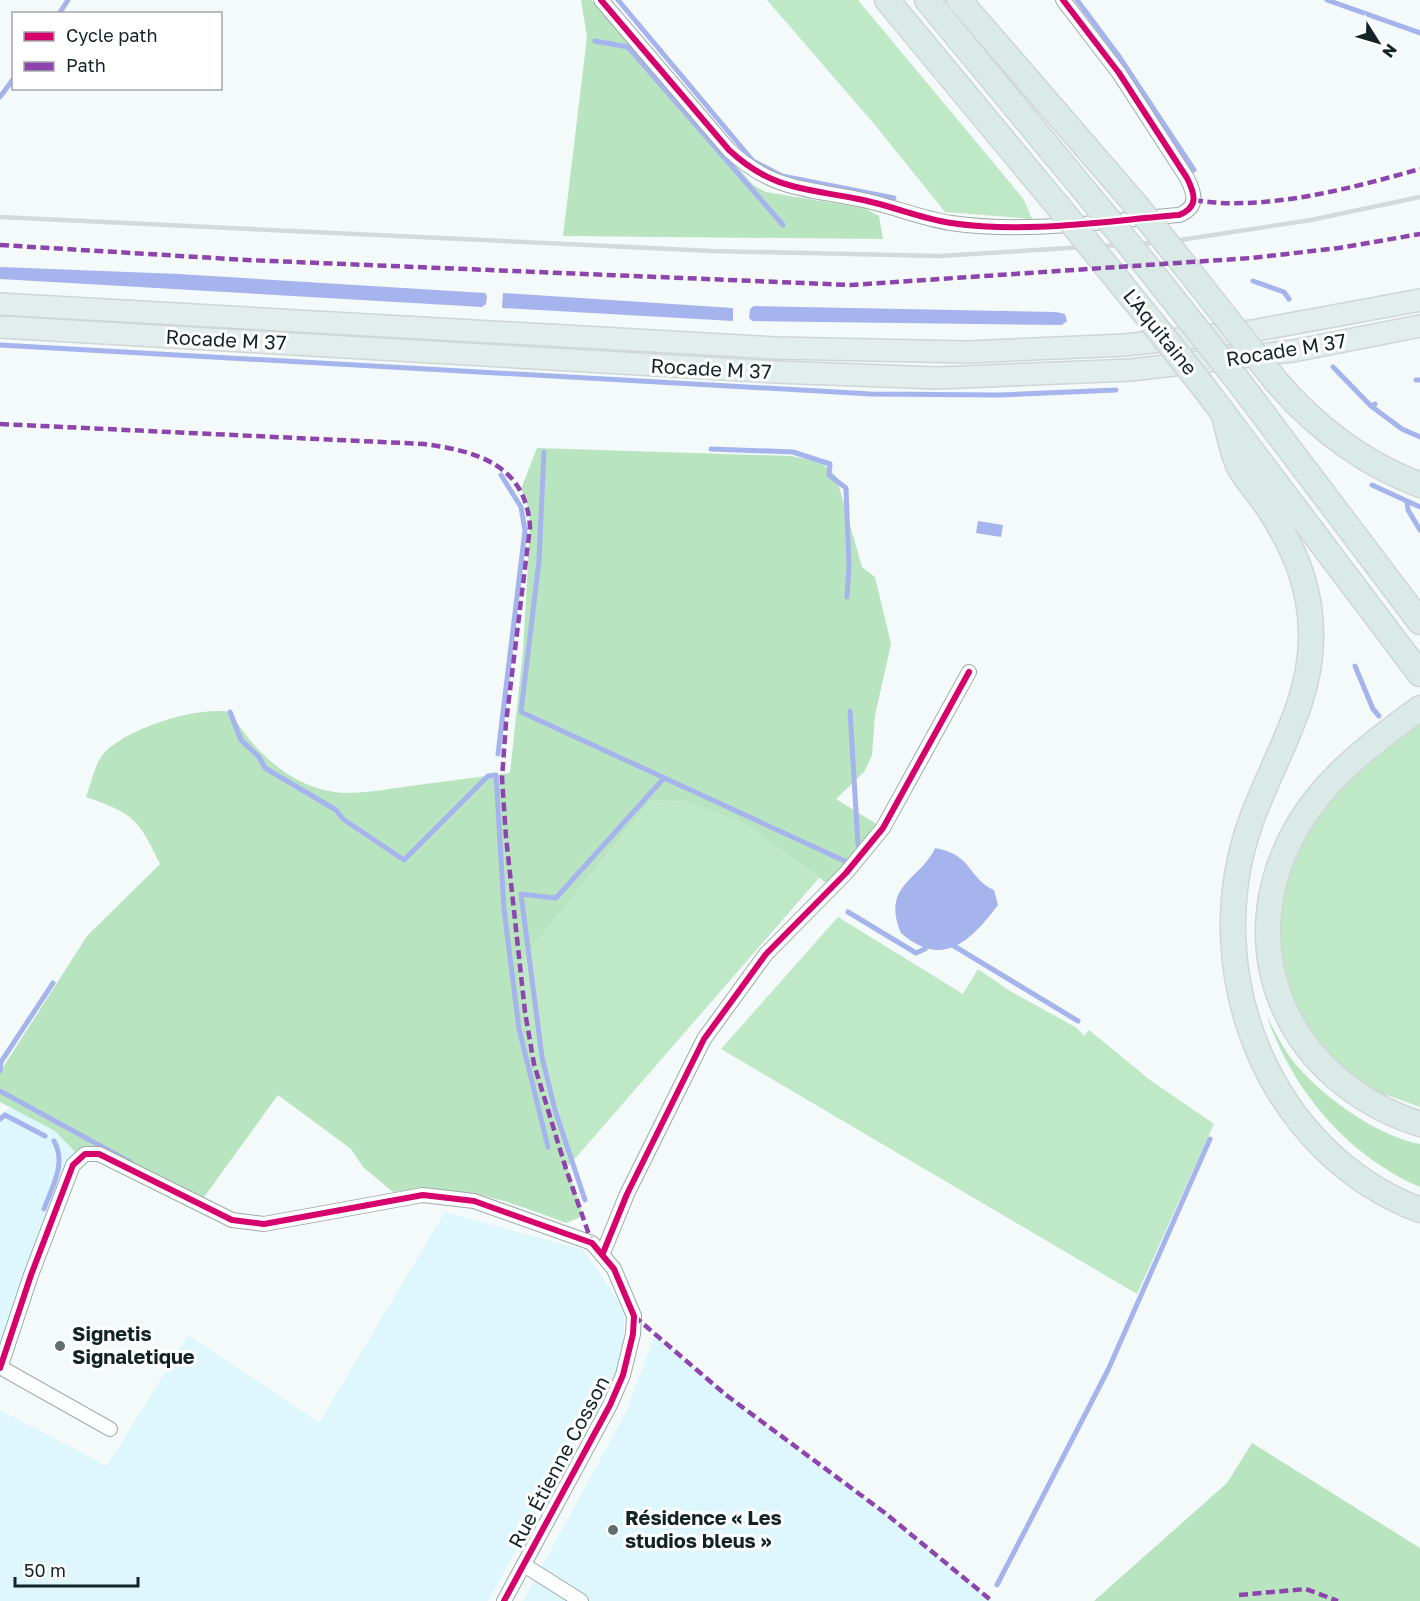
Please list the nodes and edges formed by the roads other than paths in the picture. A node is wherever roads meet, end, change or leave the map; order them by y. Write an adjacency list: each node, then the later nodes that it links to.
1 (601, 0): 5 (street)
2 (887, 0): 10 (highway, L'Aquitaine, bridge)
3 (927, 0): 12 (highway, L'Aquitaine, bridge)
4 (959, 0): 11 (highway, bridge)
5 (1062, 0)
6 (1420, 300): 7 (highway, Rocade M 37)
7 (0, 304)
8 (0, 327): 9 (highway, Rocade M 37)
9 (1420, 327)
10 (1222, 412): 14 (highway, L'Aquitaine); 17 (highway)
11 (1420, 485)
12 (1420, 622)
13 (969, 672): 18 (street)
14 (1420, 674)
15 (1420, 708): 16 (highway)
16 (1420, 1124)
17 (1420, 1210)
18 (603, 1253): 19 (street); 21 (street, Rue Étienne Cosson)
19 (0, 1368): 20 (street)
20 (110, 1429)
21 (524, 1565): 22 (street, Rue Étienne Cosson); 23 (street)
22 (504, 1601)
23 (581, 1601)

